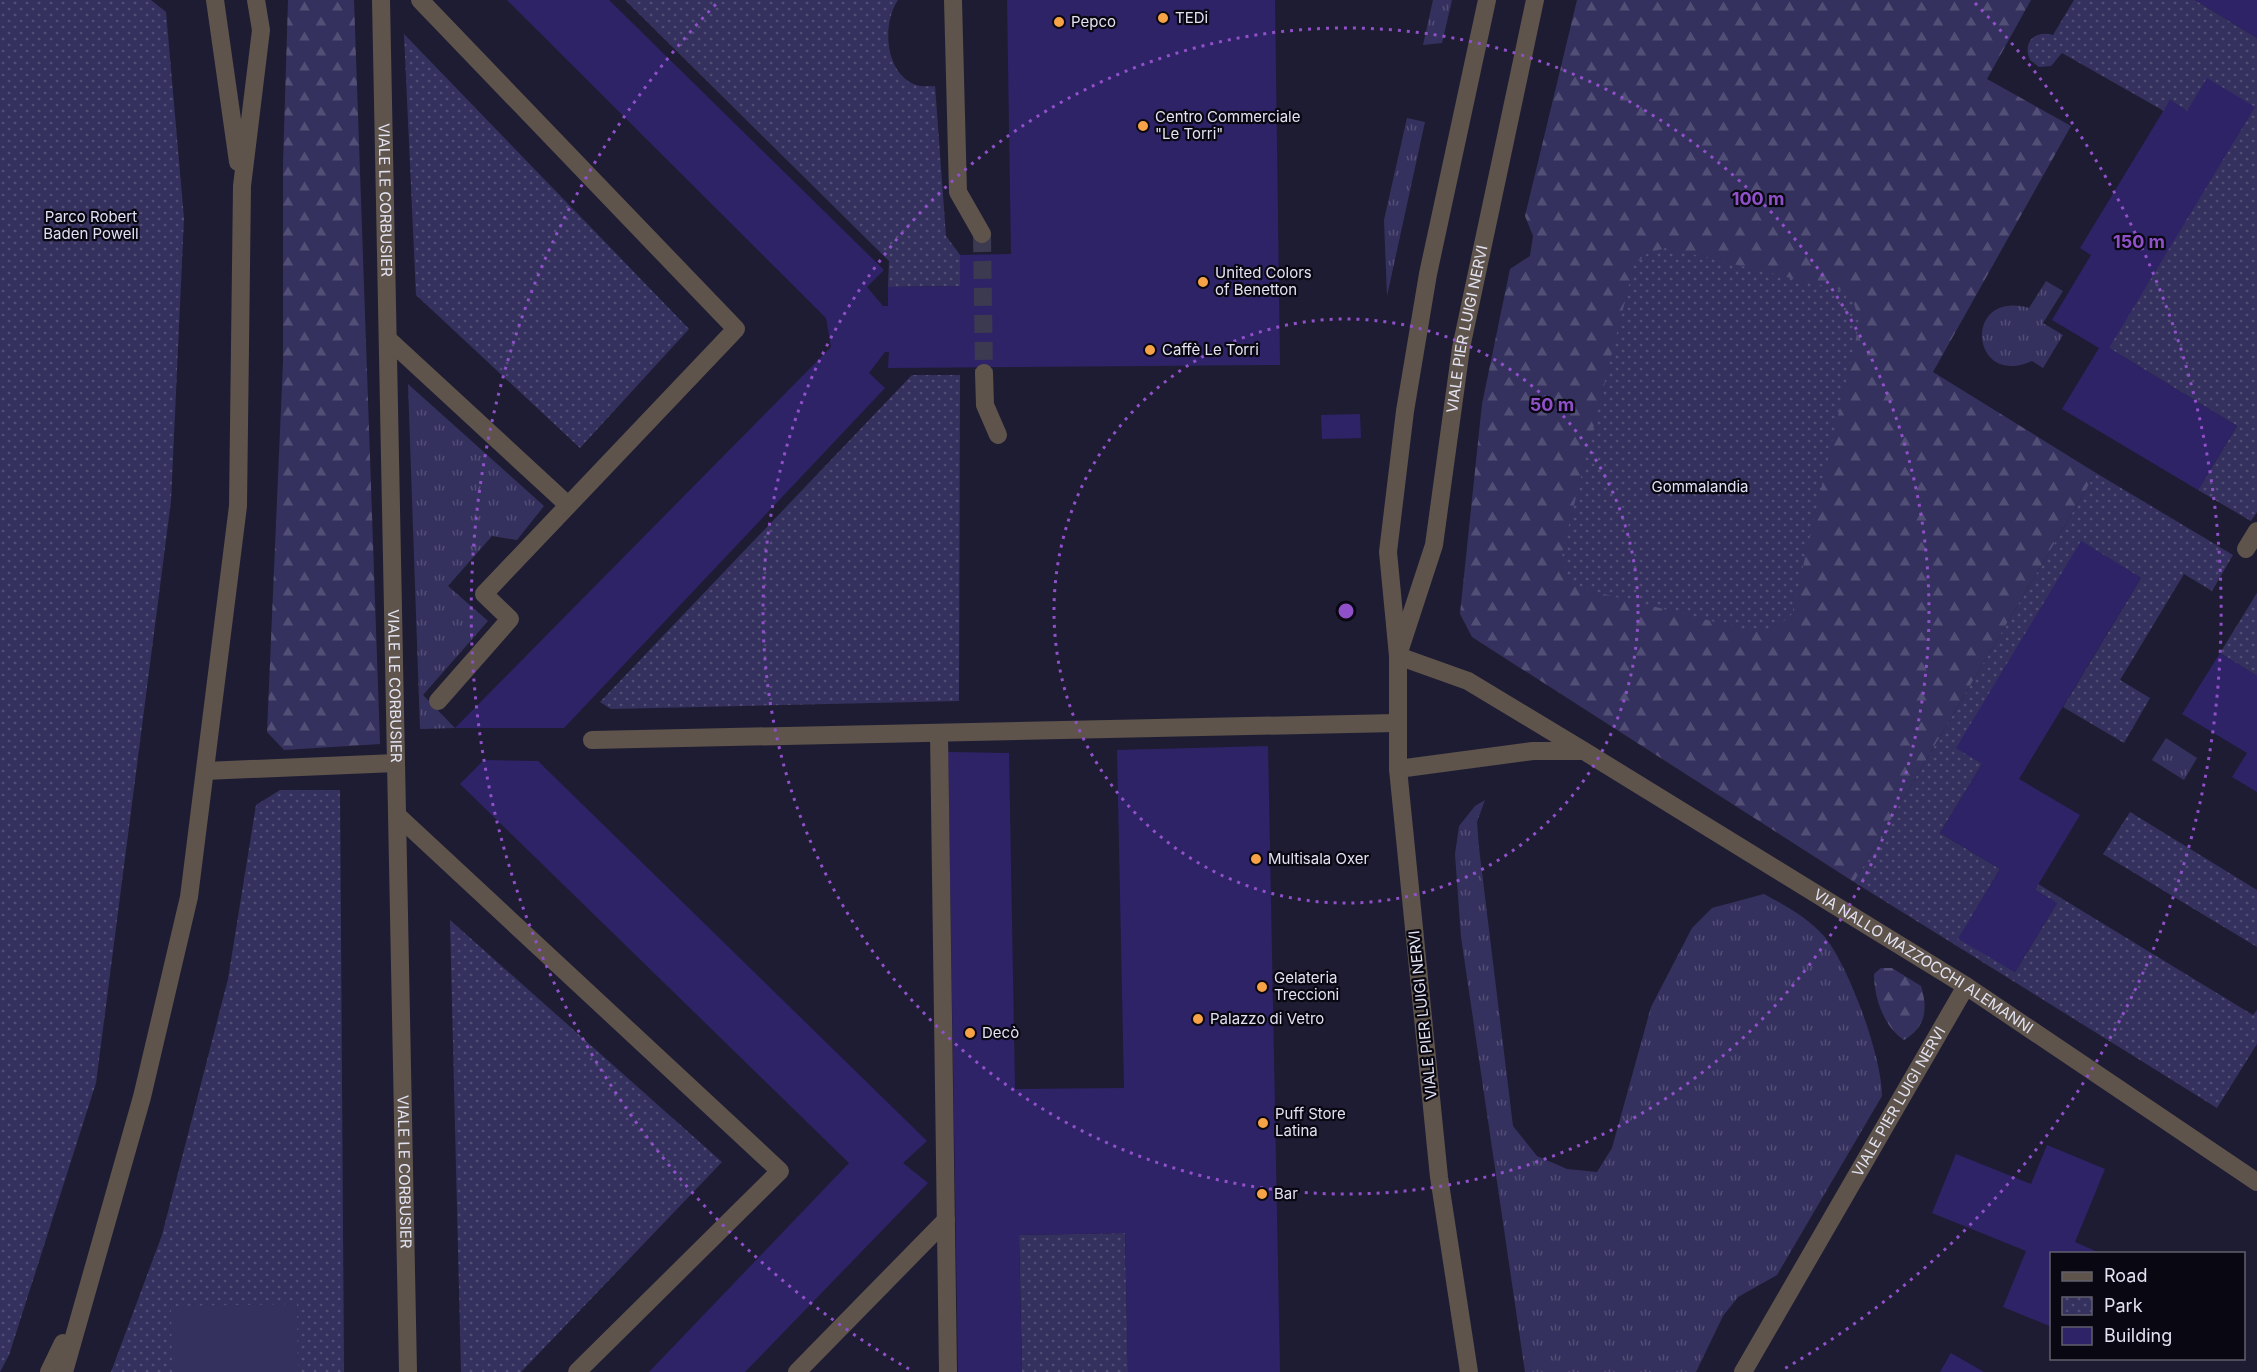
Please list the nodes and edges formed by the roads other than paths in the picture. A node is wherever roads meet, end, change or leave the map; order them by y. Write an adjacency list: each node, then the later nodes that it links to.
1 (215, 0): 8 (street)
2 (256, 0): 8 (street)
3 (381, 0): 10 (street, VIALE LE CORBUSIER)
4 (420, 0): 13 (street)
5 (953, 0): 9 (street)
6 (1487, 0): 16 (street, VIALE PIER LUIGI NERVI)
7 (1535, 0): 16 (street, VIALE PIER LUIGI NERVI)
8 (242, 186): 24 (street)
9 (982, 234)
10 (388, 339): 13 (street); 22 (street, VIALE LE CORBUSIER)
11 (984, 373): 12 (street)
12 (998, 435)
13 (568, 505): 17 (street)
14 (2257, 531): 15 (street)
15 (2246, 549)
16 (1398, 656): 18 (street, VIALE PIER LUIGI NERVI); 21 (street, VIA NALLO MAZZOCCHI ALEMANNI)
17 (438, 701)
18 (1396, 723): 19 (street); 23 (street, VIALE PIER LUIGI NERVI)
19 (939, 733): 20 (street); 28 (street)
20 (592, 740)
21 (1584, 751): 23 (street); 26 (street, VIA NALLO MAZZOCCHI ALEMANNI)
22 (396, 763): 24 (street); 25 (street, VIALE LE CORBUSIER)
23 (1398, 769): 36 (street, VIALE PIER LUIGI NERVI)
24 (205, 771): 29 (street)
25 (397, 815): 32 (street, VIALE LE CORBUSIER); 33 (street)
26 (1966, 987): 27 (street, VIA NALLO MAZZOCCHI ALEMANNI); 37 (street, VIALE PIER LUIGI NERVI)
27 (2257, 1182)
28 (946, 1220): 34 (street); 35 (street)
29 (90, 1287): 30 (street); 31 (street)
30 (49, 1372)
31 (64, 1372)
32 (408, 1372)
33 (577, 1372)
34 (797, 1372)
35 (948, 1372)
36 (1469, 1372)
37 (1743, 1372)

